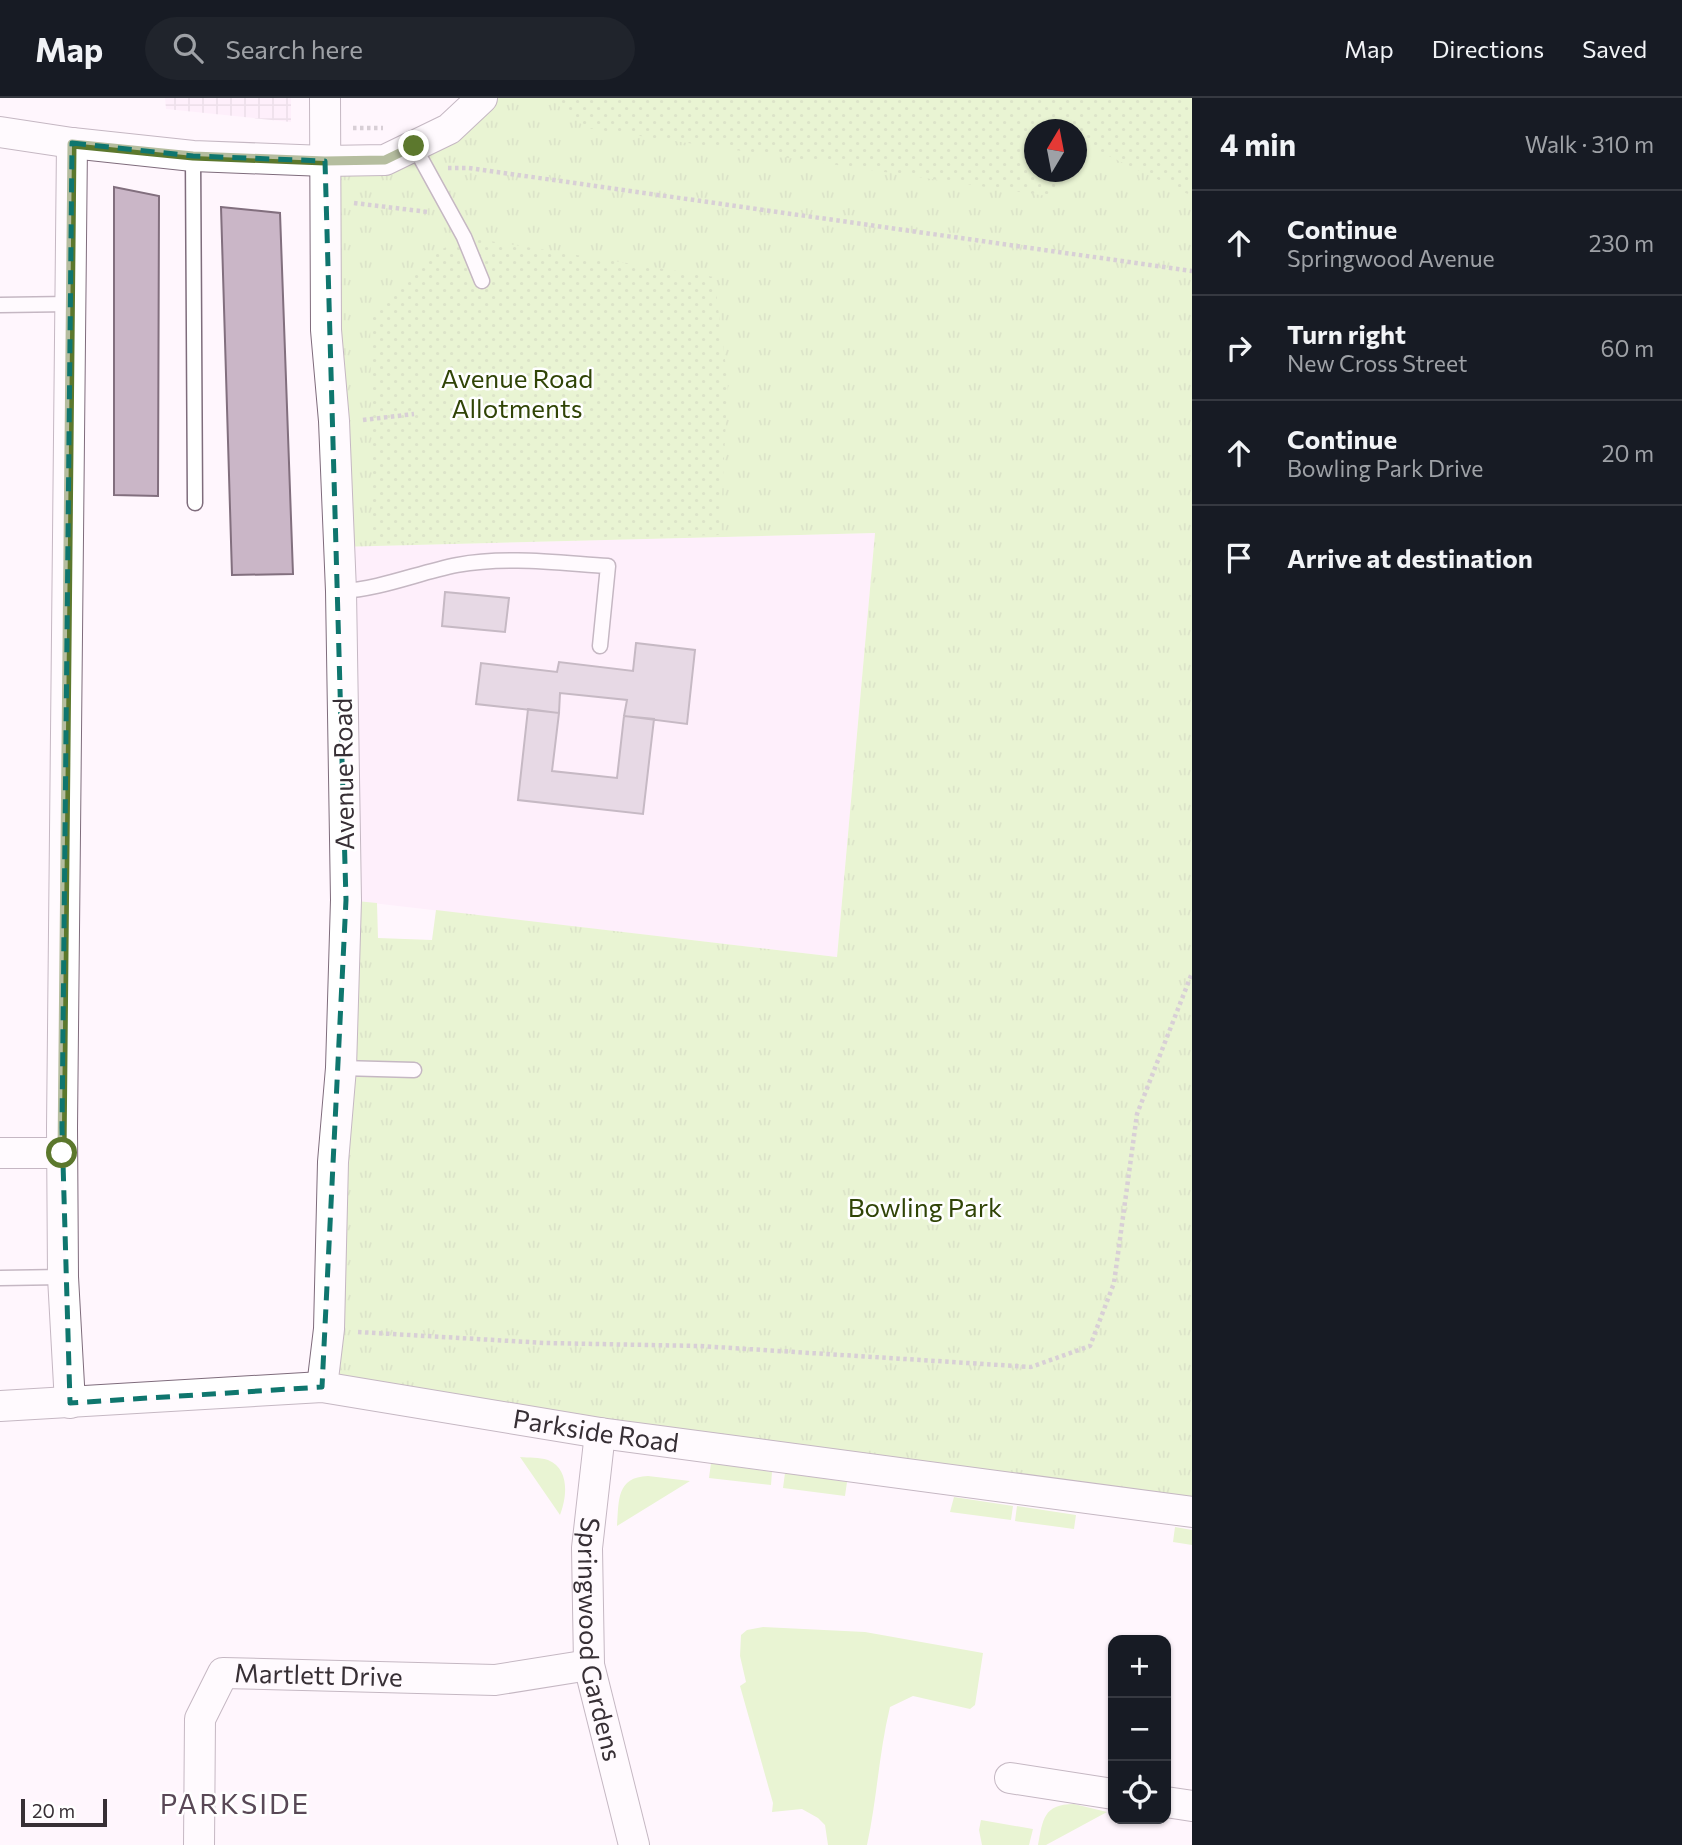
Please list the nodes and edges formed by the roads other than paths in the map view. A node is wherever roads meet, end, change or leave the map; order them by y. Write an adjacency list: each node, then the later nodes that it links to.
1 (325, 98): 7 (street, Avenue Road)
2 (482, 98): 6 (street)
3 (0, 132): 4 (street)
4 (72, 144): 5 (street); 9 (street)
5 (193, 156): 7 (street); 11 (lane)
6 (420, 157): 7 (street); 8 (lane)
7 (325, 161): 12 (street, Avenue Road)
8 (482, 281)
9 (71, 304): 10 (lane); 17 (street)
10 (0, 305)
11 (195, 503)
12 (341, 591): 13 (lane); 14 (street, Avenue Road)
13 (600, 646)
14 (341, 1068): 15 (lane); 20 (street, Avenue Road)
15 (414, 1070)
16 (0, 1153): 17 (street)
17 (62, 1153): 19 (street)
18 (0, 1278): 19 (lane)
19 (64, 1278): 21 (street)
20 (323, 1387): 21 (street, Parkside Road); 23 (street, Parkside Road)
21 (70, 1403): 22 (street, Parkside Road)
22 (0, 1406)
23 (600, 1433): 24 (street, Parkside Road); 25 (street, Springwood Gardens)
24 (1192, 1512)
25 (589, 1665): 30 (street, Martlett Drive); 31 (street, Springwood Gardens)
26 (1010, 1778): 27 (street)
27 (1108, 1793)
28 (1171, 1803): 29 (street)
29 (1192, 1806)
30 (199, 1845)
31 (634, 1845)

